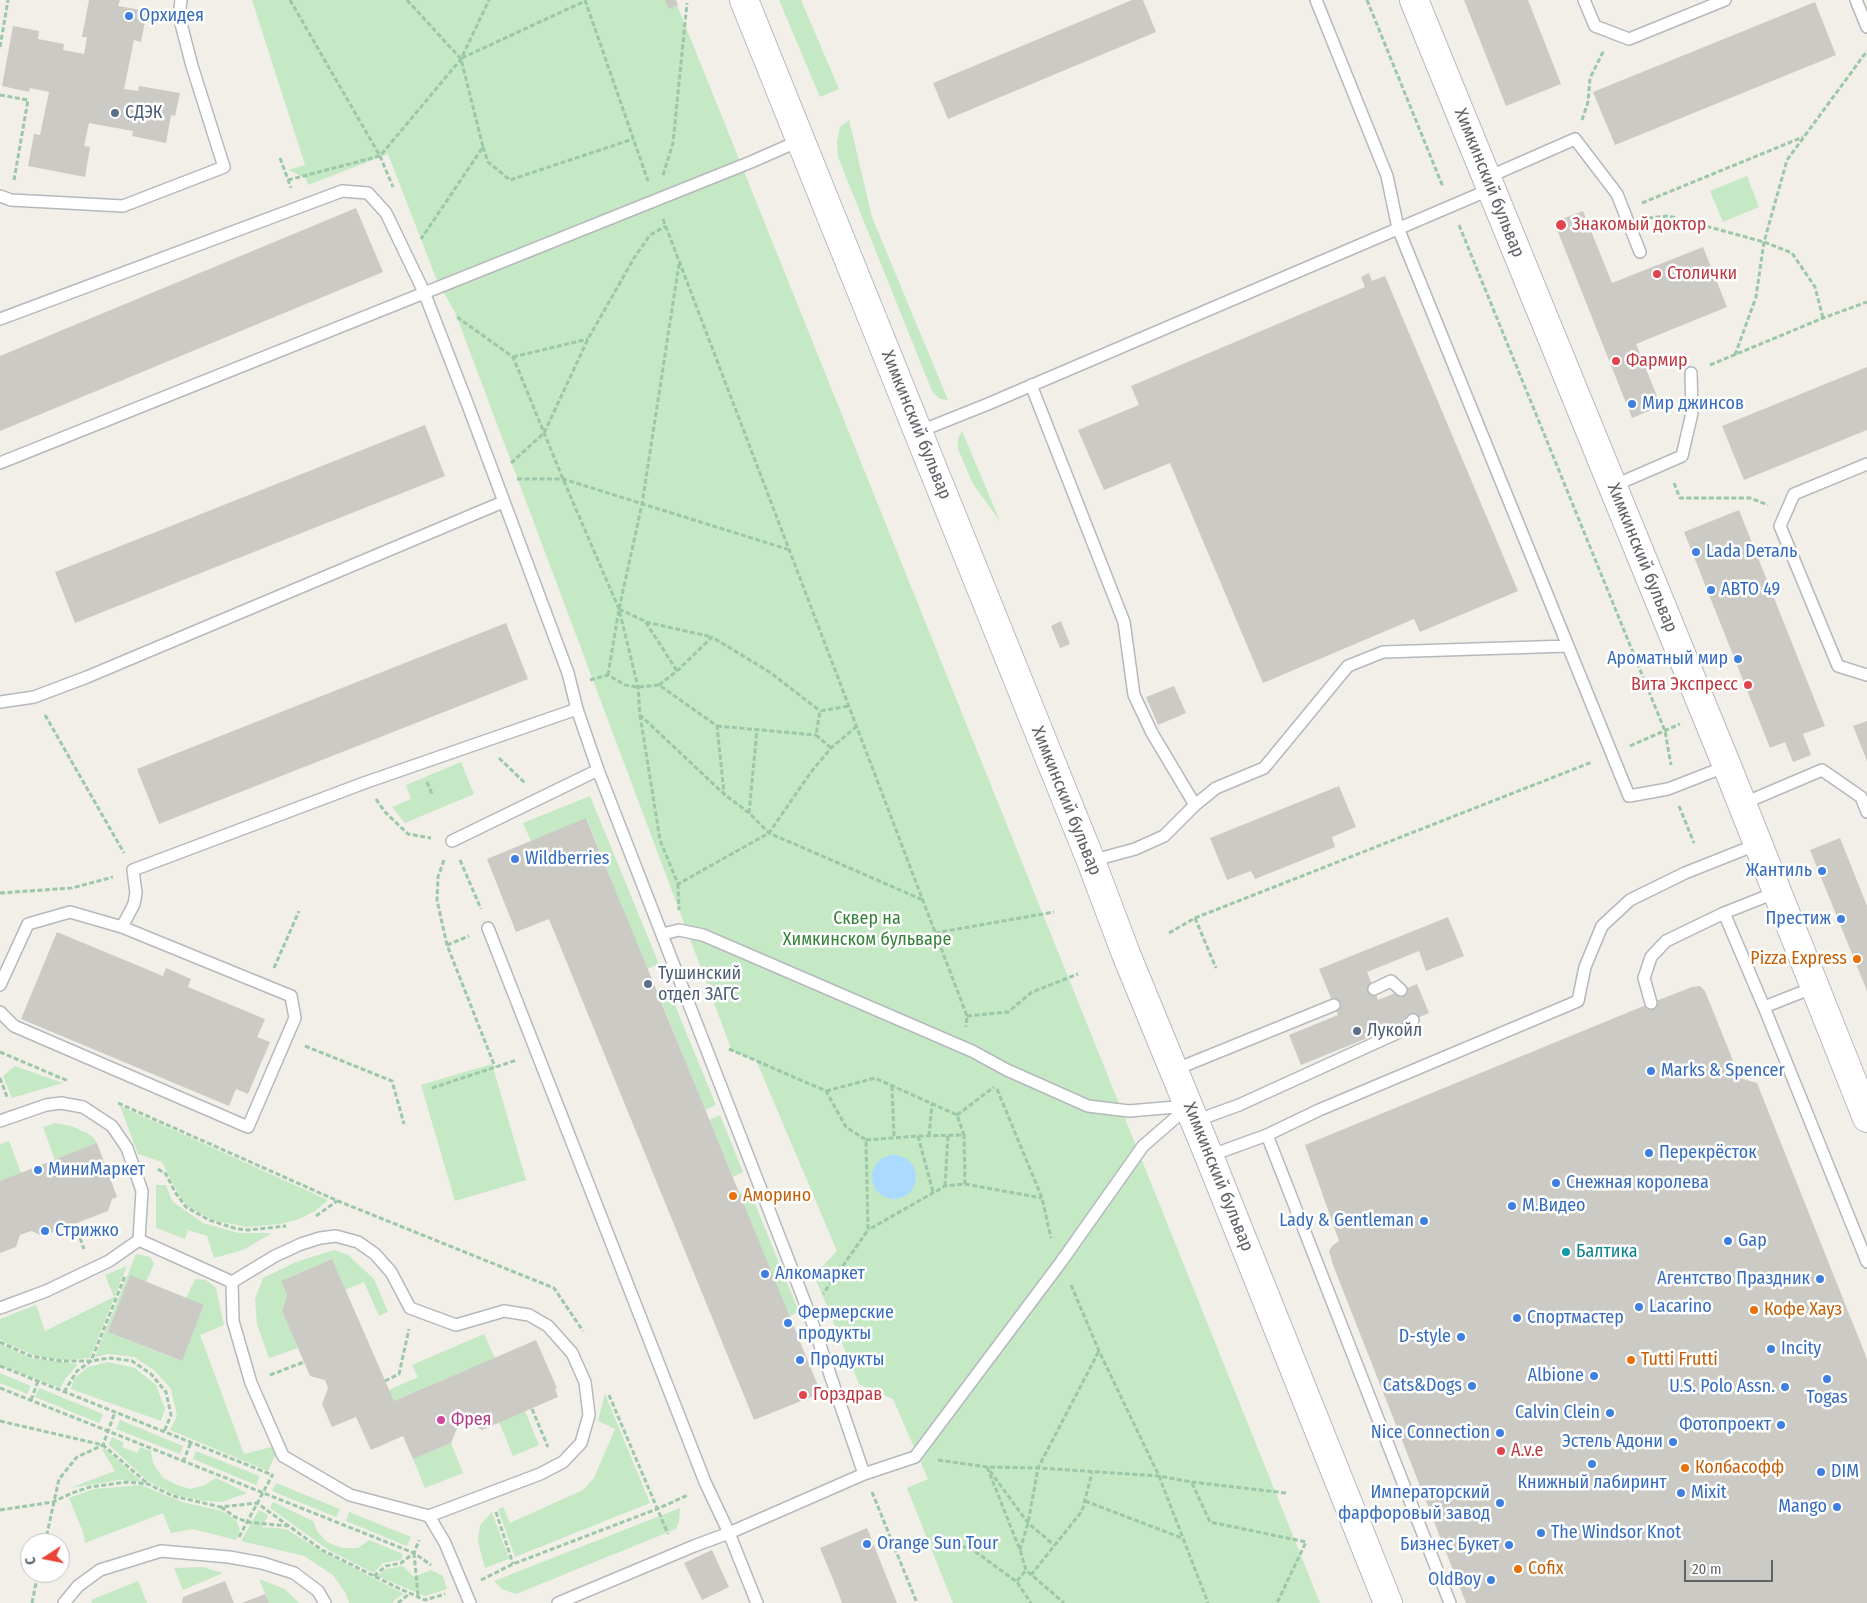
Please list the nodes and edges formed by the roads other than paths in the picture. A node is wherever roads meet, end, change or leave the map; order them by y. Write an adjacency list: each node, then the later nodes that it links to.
1 (181, 0): 11 (lane)
2 (744, 0): 9 (main road, Химкинский бульвар)
3 (1316, 0): 12 (lane)
4 (1414, 0): 10 (main road, Химкинский бульвар)
5 (1584, 0): 6 (lane)
6 (1725, 0)
7 (1856, 0): 8 (lane)
8 (1867, 27)
9 (801, 140): 14 (lane); 18 (main road, Химкинский бульвар)
10 (1489, 183): 12 (lane); 13 (lane); 21 (main road, Химкинский бульвар)
11 (5, 198)
12 (1398, 228): 17 (lane); 23 (lane)
13 (1640, 252)
14 (425, 296): 15 (lane); 19 (lane); 22 (lane)
15 (0, 319)
16 (1691, 373): 21 (lane)
17 (1031, 385): 18 (lane); 30 (lane)
18 (918, 432): 34 (main road, Химкинский бульвар)
19 (0, 463)
20 (1867, 464): 24 (lane)
21 (1613, 486): 27 (main road, Химкинский бульвар)
22 (503, 502): 25 (lane); 26 (lane)
23 (1568, 646): 27 (lane); 30 (lane)
24 (1867, 675)
25 (0, 702)
26 (577, 709): 28 (lane); 37 (lane)
27 (1727, 766): 29 (main road, Химкинский бульвар)
28 (598, 770): 32 (lane); 39 (lane)
29 (1742, 804): 31 (lane); 33 (main road, Химкинский бульвар)
30 (1195, 805): 34 (lane)
31 (1867, 812)
32 (452, 840)
33 (1758, 844): 35 (main road, Химкинский бульвар); 53 (lane)
34 (1091, 861): 49 (main road, Химкинский бульвар)
35 (1777, 892): 36 (lane); 41 (main road, Химкинский бульвар)
36 (1724, 913): 44 (lane); 46 (lane)
37 (122, 927): 40 (lane); 47 (lane)
38 (488, 928): 61 (lane)
39 (663, 934): 50 (lane); 59 (lane)
40 (0, 985)
41 (1815, 987): 46 (lane); 51 (main road, Химкинский бульвар)
42 (1374, 989): 43 (lane)
43 (1401, 990)
44 (1651, 1003)
45 (1334, 1005): 49 (lane)
46 (1764, 1007): 56 (lane)
47 (0, 1012)
48 (1413, 1020): 50 (lane)
49 (1174, 1070): 50 (main road, Химкинский бульвар)
50 (1192, 1114): 54 (main road, Химкинский бульвар); 59 (lane)
51 (1867, 1118)
52 (0, 1121): 55 (lane)
53 (1267, 1135): 54 (lane); 68 (lane)
54 (1209, 1156): 67 (main road, Химкинский бульвар)
55 (139, 1240): 57 (lane); 58 (lane)
56 (1867, 1262)
57 (232, 1282): 60 (lane); 60 (lane)
58 (0, 1308)
59 (864, 1474): 61 (lane)
60 (429, 1516): 64 (lane)
61 (729, 1533): 65 (lane); 66 (lane)
62 (64, 1603): 63 (lane)
63 (326, 1603)
64 (470, 1603)
65 (558, 1603)
66 (758, 1603)
67 (1388, 1603)
68 (1450, 1603)

